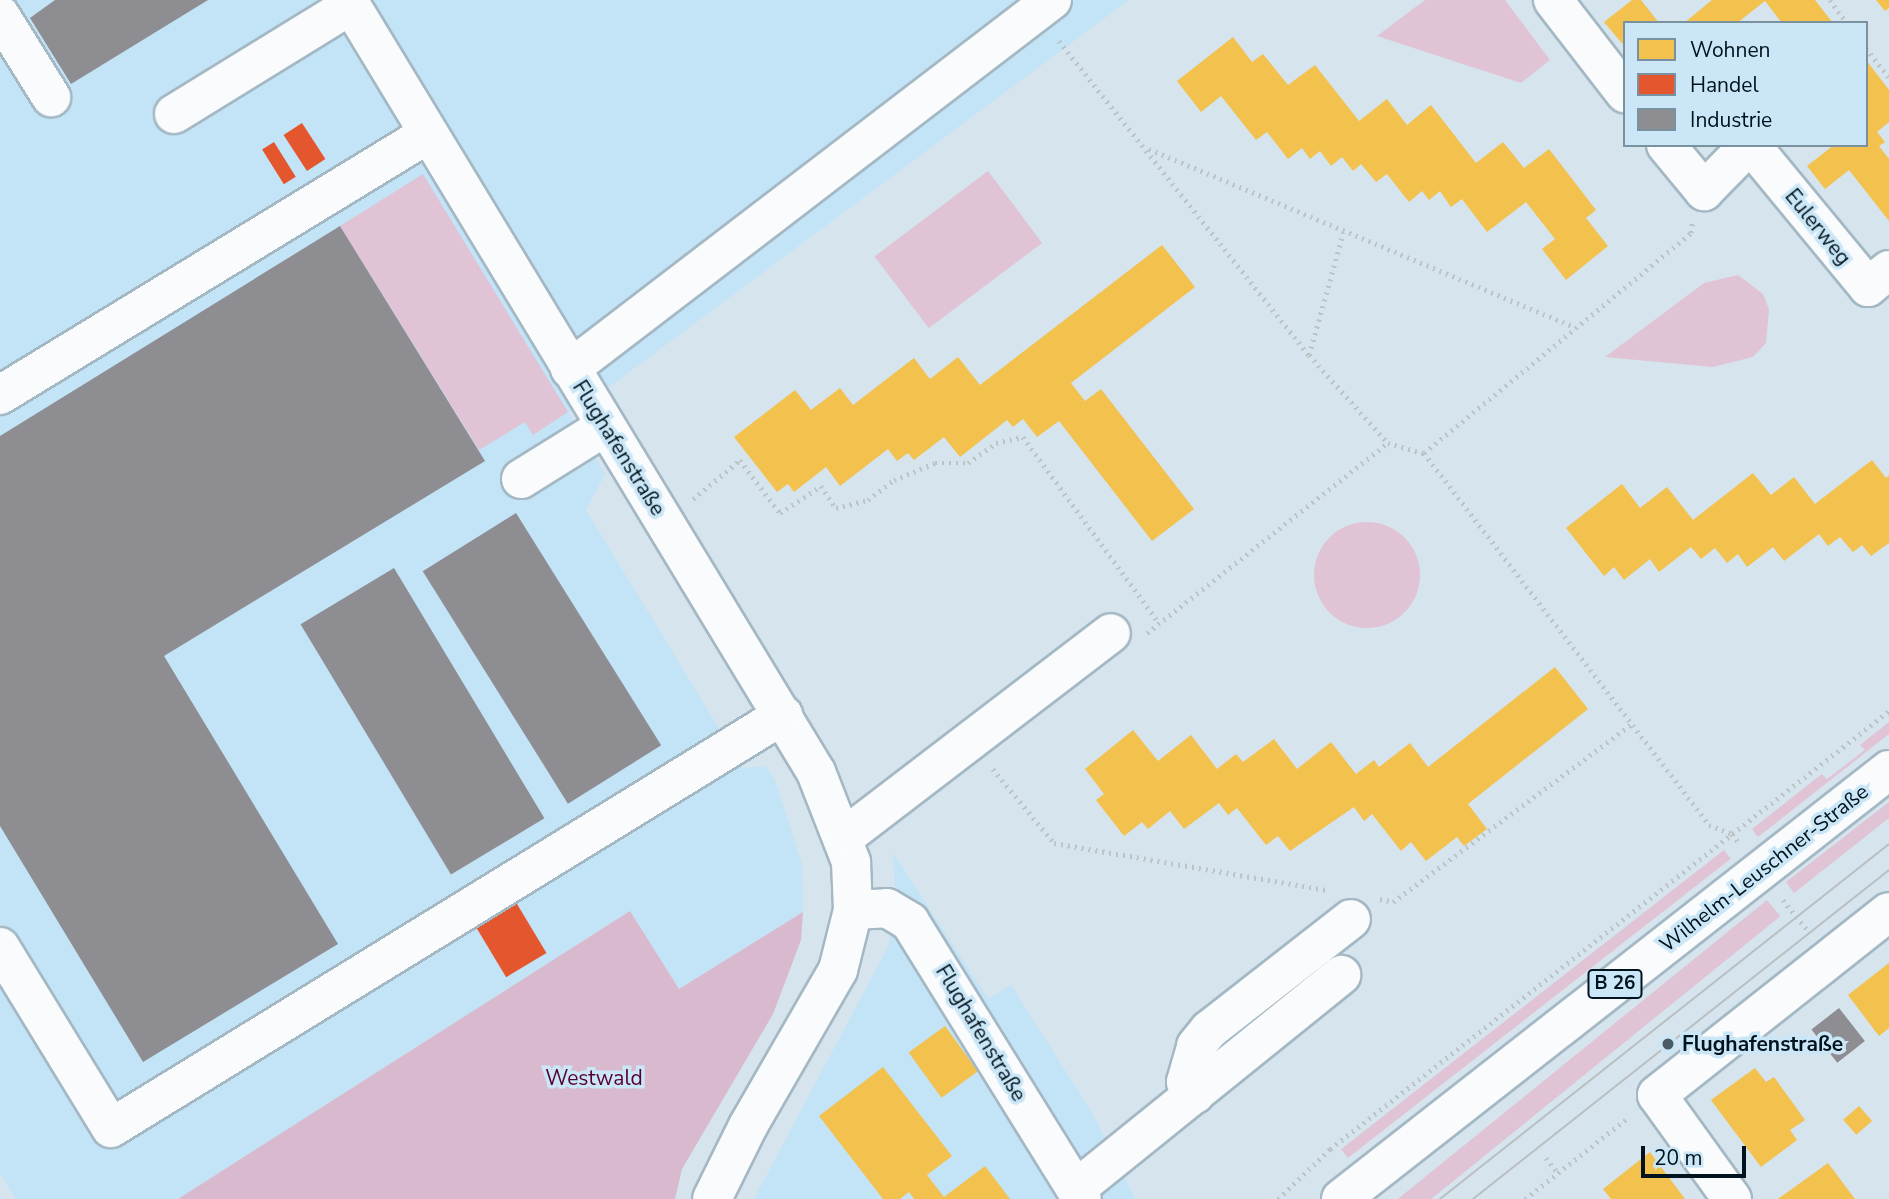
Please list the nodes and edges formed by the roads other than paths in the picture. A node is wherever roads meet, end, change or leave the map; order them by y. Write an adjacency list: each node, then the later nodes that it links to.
1 (1553, 0): 5 (street)
2 (350, 3): 7 (street); 8 (street, Flughafenstraße)
3 (1045, 6): 13 (street)
4 (0, 15): 6 (street)
5 (1623, 90)
6 (51, 97)
7 (174, 114)
8 (428, 134): 13 (street, Flughafenstraße); 14 (street)
9 (1668, 147): 10 (street, Eulerweg)
10 (1748, 147)
11 (1752, 147): 12 (street, Eulerweg)
12 (1889, 270)
13 (570, 369): 15 (street, Flughafenstraße)
14 (0, 395)
15 (606, 426): 16 (street); 18 (street, Flughafenstraße)
16 (522, 479)
17 (1111, 633): 20 (street)
18 (783, 716): 20 (street, Flughafenstraße); 24 (street)
19 (1889, 769): 29 (street, Wilhelm-Leuschner-Straße / B 26)
20 (843, 838): 22 (street, Flughafenstraße)
21 (1352, 903): 26 (street)
22 (853, 909): 27 (street, Flughafenstraße); 28 (street, Flughafenstraße)
23 (1889, 912): 30 (street)
24 (0, 947)
25 (1341, 975): 26 (street)
26 (1200, 1081): 27 (street)
27 (1074, 1187)
28 (712, 1199)
29 (1341, 1199)
30 (1732, 1199)

